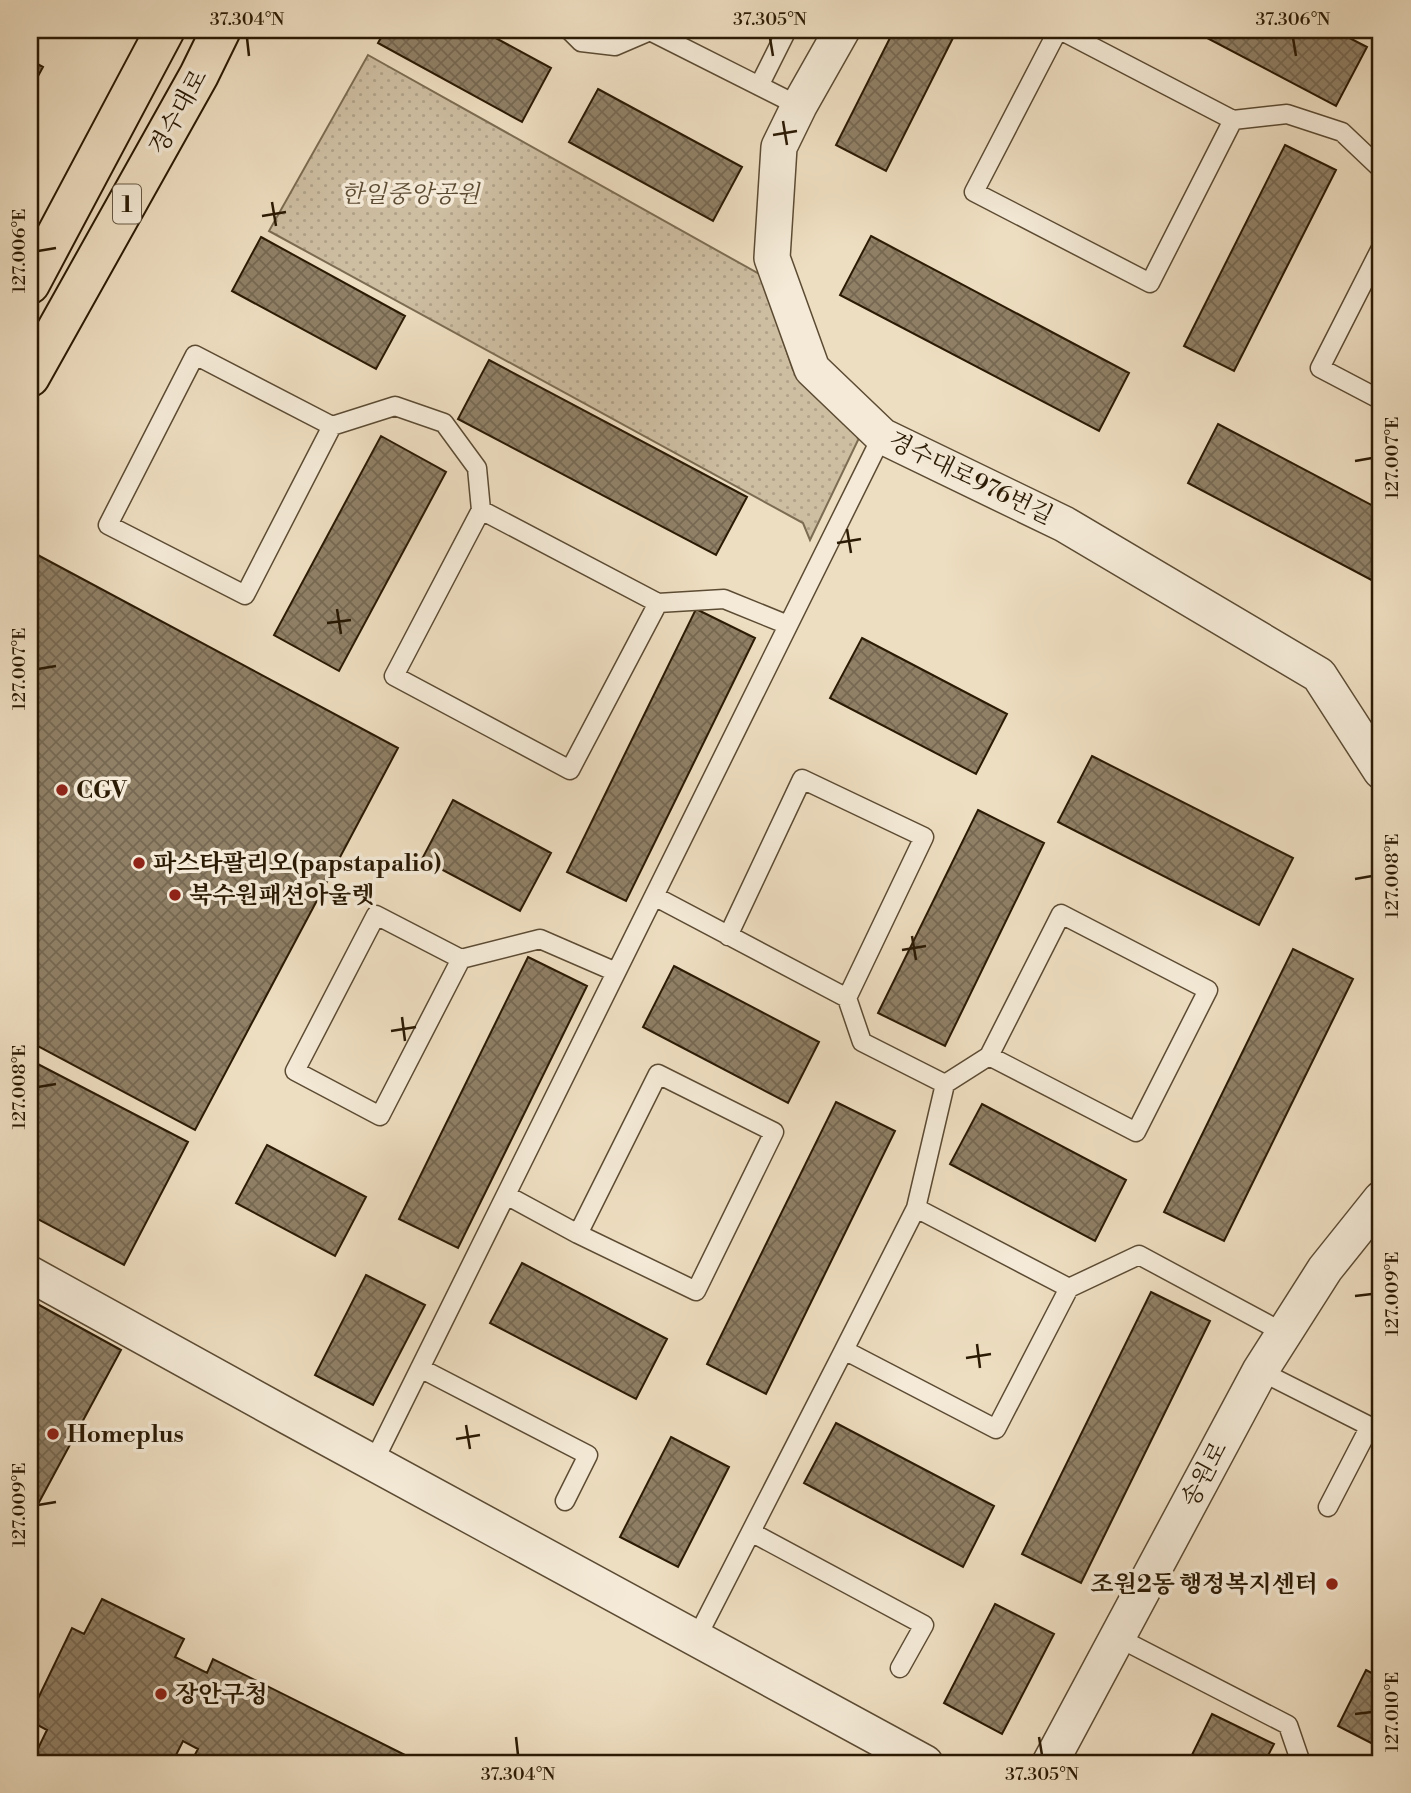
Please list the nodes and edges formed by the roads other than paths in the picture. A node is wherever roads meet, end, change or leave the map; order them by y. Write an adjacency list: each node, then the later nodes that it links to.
1 (165, 30): 13 (main road, 경수대로 / 1)
2 (221, 30): 14 (main road, 경수대로 / 1)
3 (569, 30): 4 (lane)
4 (651, 30): 8 (lane)
5 (787, 30): 8 (lane)
6 (842, 30): 9 (street, 경수대로976번길)
7 (1059, 30): 10 (lane); 10 (lane)
8 (759, 86): 9 (lane)
9 (799, 106): 17 (street, 경수대로976번길)
10 (1233, 120): 11 (lane)
11 (1381, 169)
12 (1381, 248): 15 (lane)
13 (30, 284)
14 (30, 377)
15 (1381, 400)
16 (331, 426): 16 (lane); 18 (lane)
17 (882, 436): 20 (lane); 21 (street, 경수대로976번길)
18 (481, 510): 19 (lane); 19 (lane)
19 (658, 603): 20 (lane)
20 (788, 625): 22 (lane)
21 (1381, 772)
22 (653, 897): 23 (lane); 25 (lane)
23 (728, 936): 26 (lane); 26 (lane)
24 (461, 959): 24 (lane); 25 (lane)
25 (616, 972): 29 (lane)
26 (847, 998): 28 (lane)
27 (989, 1056): 27 (lane); 28 (lane)
28 (945, 1084): 31 (lane)
29 (506, 1195): 32 (lane); 37 (lane)
30 (1381, 1199): 35 (street, 송원로)
31 (916, 1208): 34 (lane); 36 (lane)
32 (578, 1234): 32 (lane)
33 (30, 1274): 40 (street)
34 (1069, 1287): 35 (lane); 36 (lane)
35 (1284, 1333): 38 (street, 송원로)
36 (844, 1350): 43 (lane)
37 (419, 1368): 40 (lane); 41 (lane)
38 (1260, 1371): 39 (lane); 44 (street, 송원로)
39 (1376, 1429): 42 (lane)
40 (373, 1463): 45 (street)
41 (565, 1501)
42 (1328, 1507)
43 (751, 1532): 45 (lane); 46 (lane)
44 (1117, 1637): 48 (street, 송원로); 49 (lane)
45 (696, 1639): 47 (street)
46 (900, 1668)
47 (925, 1763)
48 (1050, 1763)
49 (1301, 1763)

